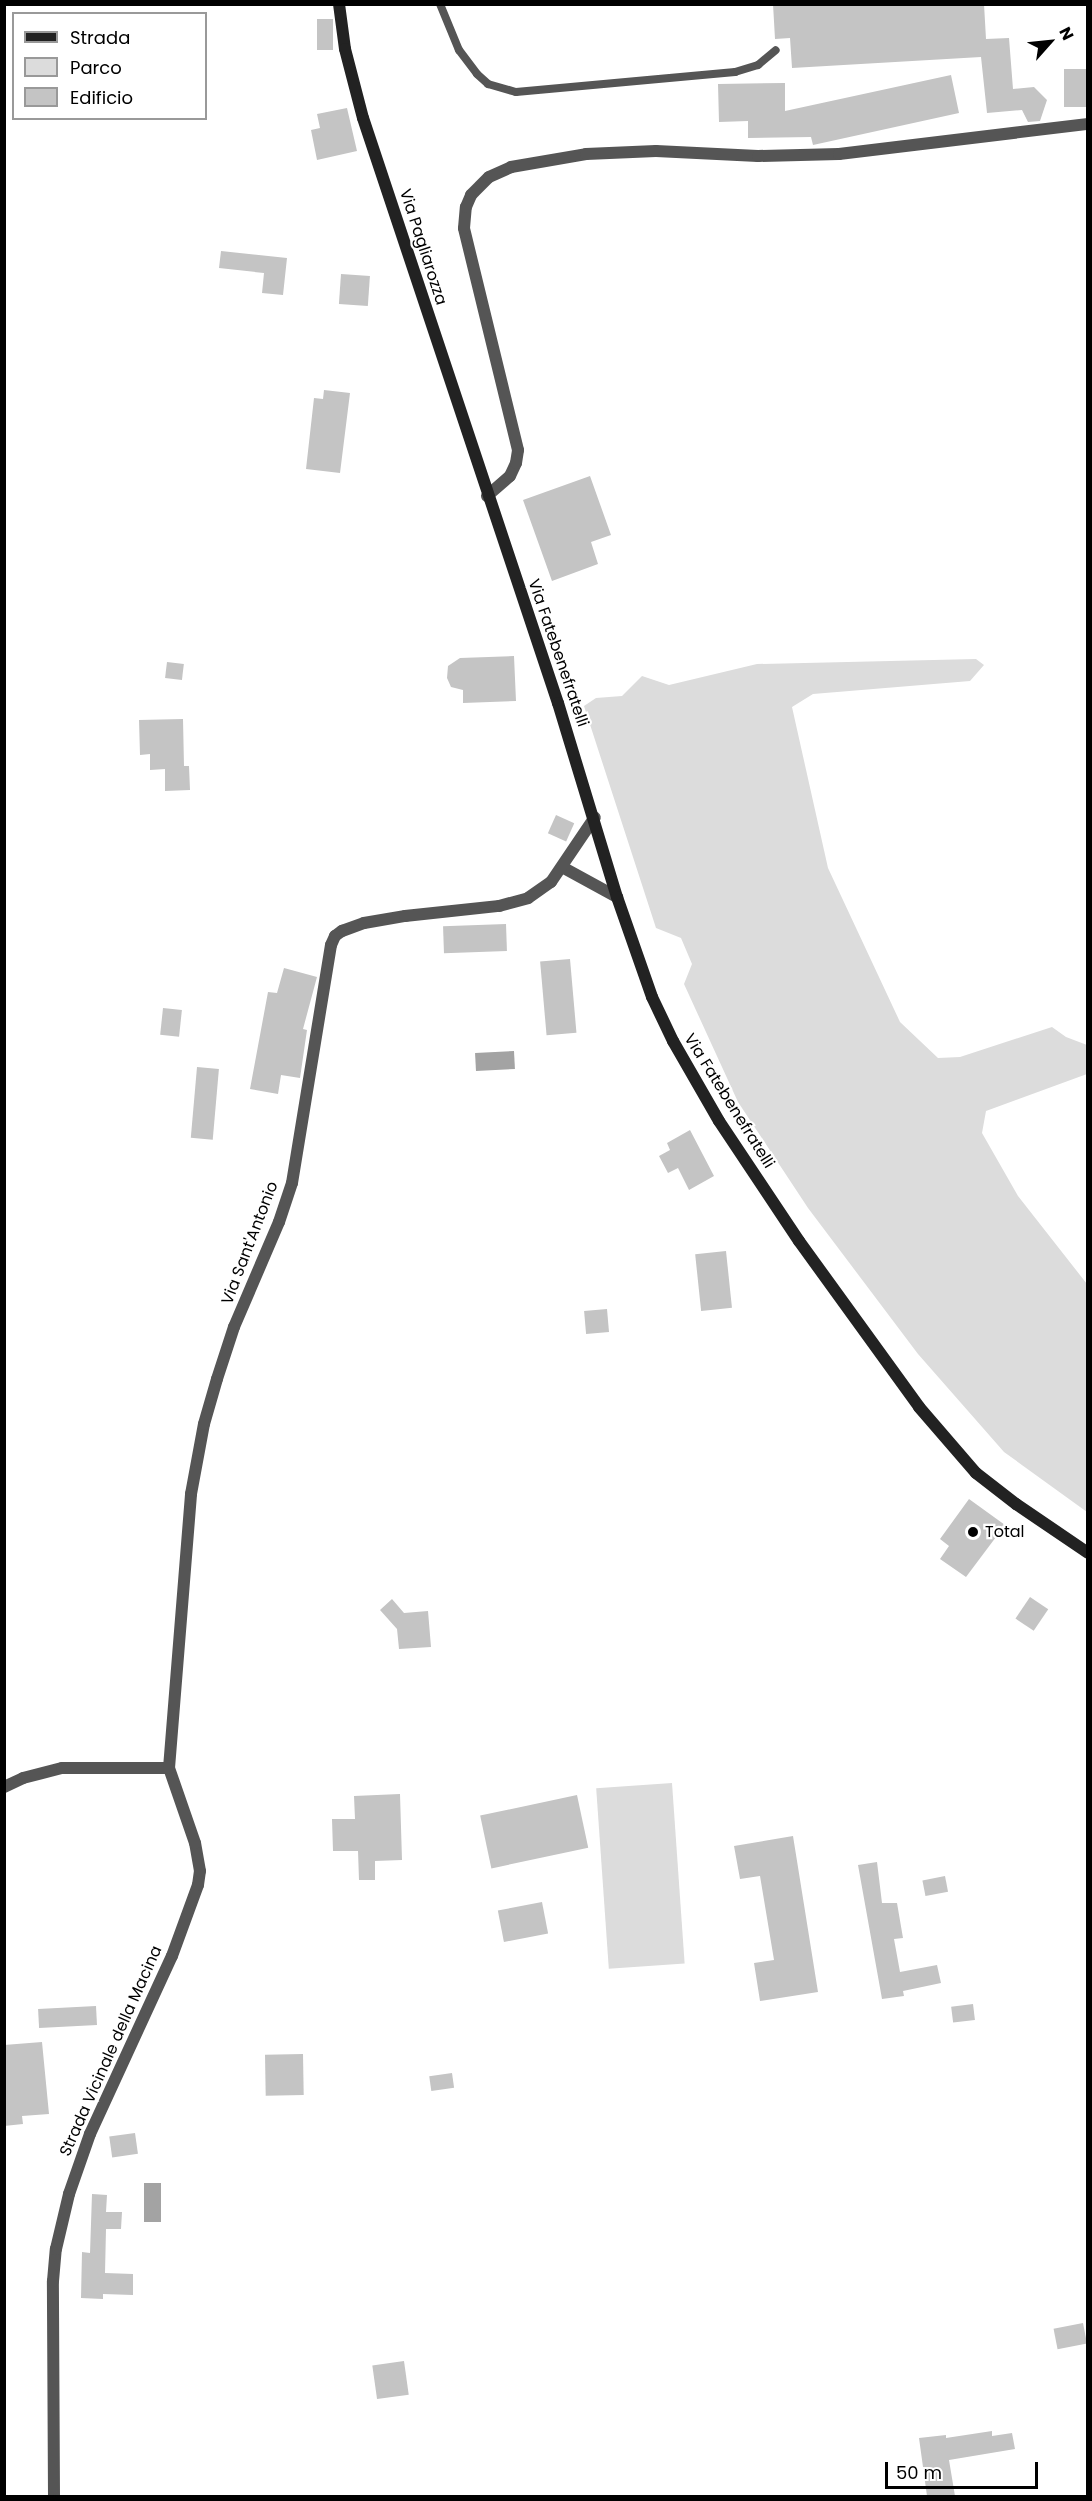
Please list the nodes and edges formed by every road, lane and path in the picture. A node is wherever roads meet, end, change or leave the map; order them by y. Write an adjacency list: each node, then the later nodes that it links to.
1 (339, 4): 5 (street, Via Pagliarozza)
2 (440, 4): 3 (lane)
3 (776, 50)
4 (1088, 123): 5 (street)
5 (487, 496): 6 (street, Via Fatebenefratelli)
6 (595, 817): 7 (street, Via Sant'Antonio); 8 (street, Via Fatebenefratelli)
7 (562, 867): 8 (street); 10 (street, Via Sant'Antonio)
8 (617, 897): 9 (street, Via Fatebenefratelli)
9 (1088, 1553)
10 (170, 1768): 11 (street); 12 (street, Strada Vicinale della Macina)
11 (4, 1787)
12 (54, 2496)

